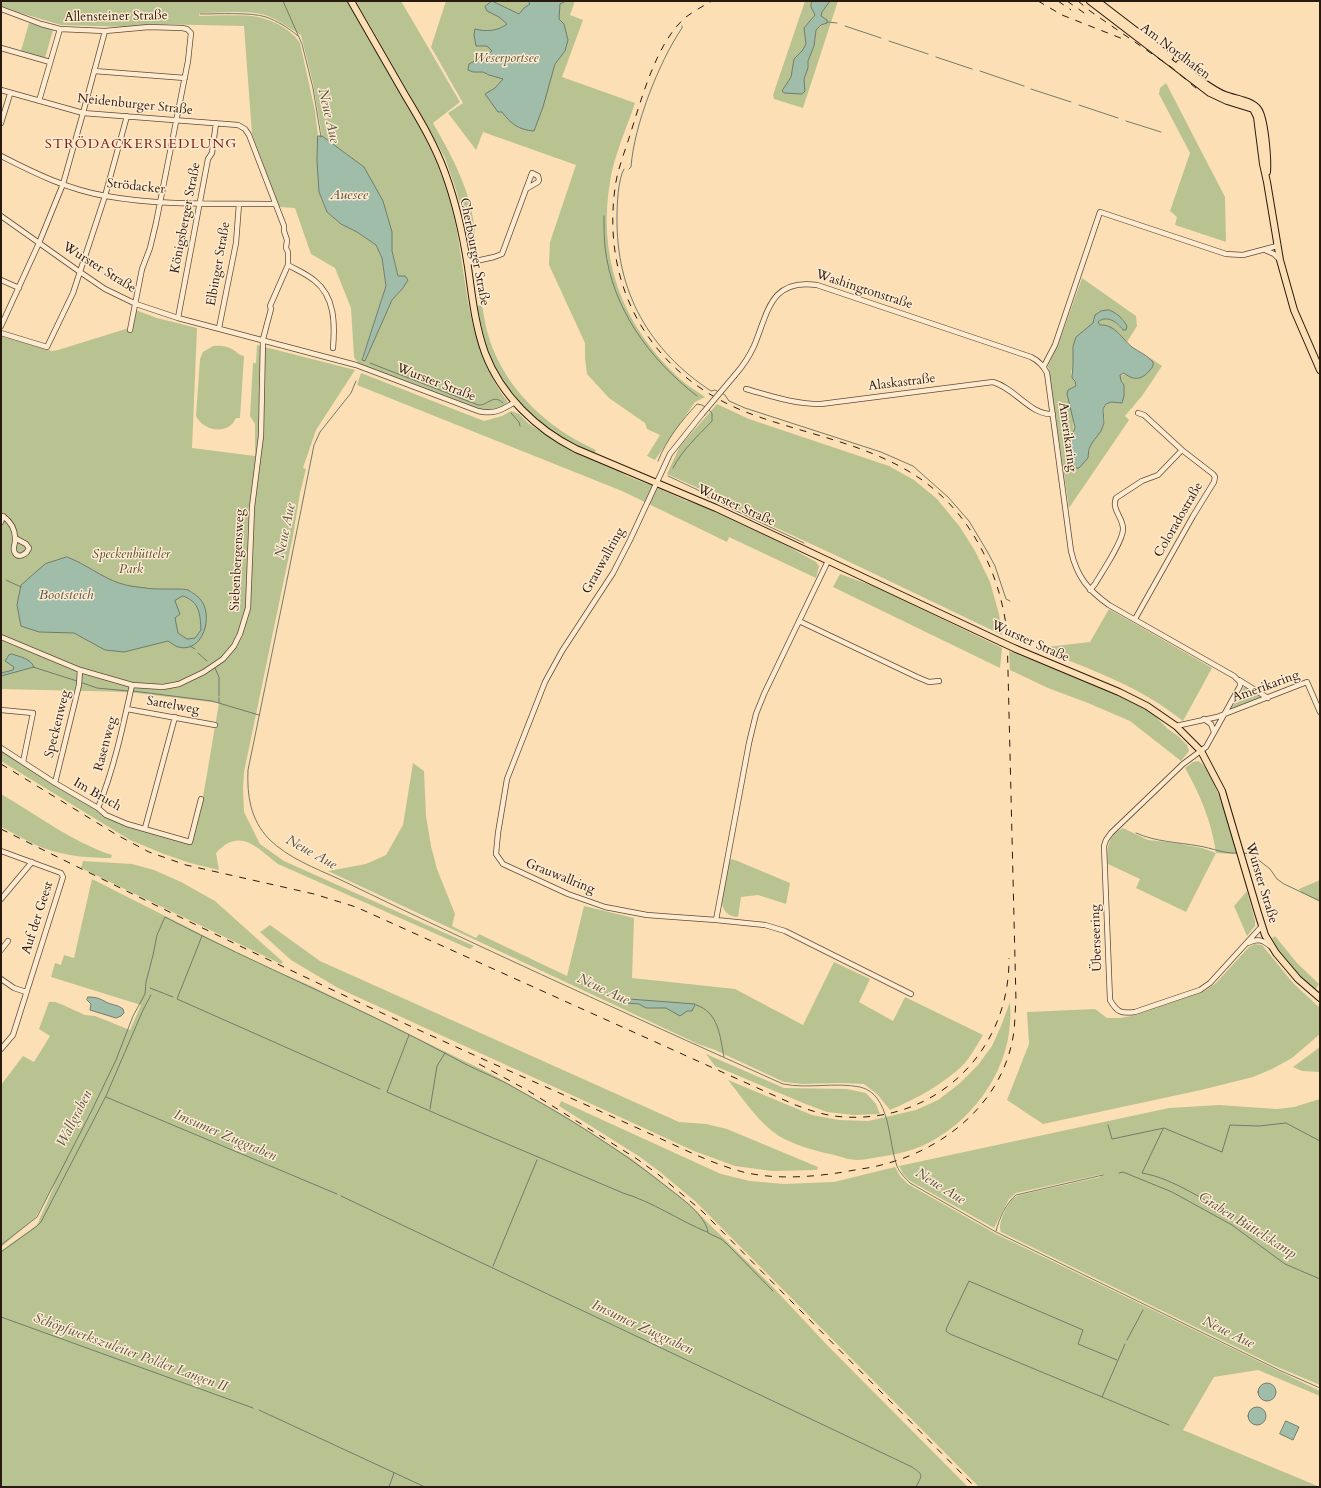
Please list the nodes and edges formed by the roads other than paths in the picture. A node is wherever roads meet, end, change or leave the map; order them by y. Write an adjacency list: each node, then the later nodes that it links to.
1 (350, 1): 33 (main road, Cherbourger Straße)
2 (1090, 1): 14 (main road, Am Nordhafen)
3 (1097, 1): 14 (main road, Am Nordhafen)
4 (1, 9): 5 (street, Allensteiner Straße)
5 (60, 29): 6 (street, Allensteiner Straße); 8 (street)
6 (105, 31): 9 (street); 10 (street, Allensteiner Straße)
7 (1, 48): 8 (street)
8 (50, 62): 13 (street)
9 (94, 71): 10 (street); 15 (street)
10 (185, 78): 17 (street)
11 (1, 90): 12 (street, Neidenburger Straße)
12 (10, 94): 13 (street, Neidenburger Straße); 19 (street)
13 (40, 101): 15 (street, Neidenburger Straße)
14 (1255, 108): 30 (main road)
15 (83, 113): 16 (street, Neidenburger Straße); 21 (street)
16 (127, 116): 17 (street, Neidenburger Straße); 23 (street)
17 (176, 121): 18 (street, Neidenburger Straße); 24 (street)
18 (216, 123): 25 (street, Königsberger Straße); 27 (street, Neidenburger Straße)
19 (1, 124)
20 (1, 156): 21 (street, Strödacker)
21 (63, 184): 23 (street, Strödacker); 29 (street)
22 (526, 189): 33 (street)
23 (105, 196): 24 (street, Strödacker); 35 (street)
24 (160, 202): 25 (street, Strödacker); 38 (street)
25 (200, 203): 26 (street, Strödacker); 39 (street, Königsberger Straße)
26 (239, 204): 27 (street, Strödacker); 41 (street, Elbinger Straße)
27 (275, 204): 34 (street)
28 (1, 216): 29 (street, Wurster Straße)
29 (39, 242): 35 (street, Wurster Straße); 37 (street)
30 (1277, 246): 31 (street); 32 (main road)
31 (1265, 250): 32 (street); 46 (street)
32 (1280, 260): 47 (main road)
33 (467, 263): 49 (main road, Cherbourger Straße)
34 (288, 265): 44 (street, Siebenbergensweg); 45 (street)
35 (80, 272): 38 (street, Wurster Straße); 43 (street)
36 (1, 280): 37 (street)
37 (19, 288): 40 (street)
38 (136, 304): 39 (street, Wurster Straße); 42 (street)
39 (178, 318): 41 (street, Wurster Straße)
40 (1, 326)
41 (219, 328): 44 (street, Wurster Straße)
42 (130, 330)
43 (1, 333)
44 (263, 339): 49 (street, Wurster Straße); 64 (street, Siebenbergensweg)
45 (333, 348)
46 (1044, 366): 51 (street, Amerikaring); 53 (street, Washingtonstraße, bridge)
47 (1320, 370)
48 (746, 389): 51 (street, Alaskastraße)
49 (516, 402): 53 (main road, Wurster Straße)
50 (1138, 413): 52 (street, Coloradostraße)
51 (1053, 414): 57 (street, Amerikaring)
52 (1182, 450): 57 (street); 58 (street, Coloradostraße)
53 (656, 483): 56 (main road, Wurster Straße); 85 (street, Grauwallring)
54 (1, 522): 55 (street)
55 (15, 538)
56 (828, 561): 59 (street); 73 (main road, Wurster Straße, bridge)
57 (1090, 590): 58 (street, Amerikaring)
58 (1135, 619): 62 (street, Amerikaring)
59 (799, 621): 63 (street); 85 (street)
60 (1, 637): 61 (street, Siebenbergensweg)
61 (80, 670): 64 (street, Siebenbergensweg); 78 (street, Speckenweg)
62 (1239, 680): 65 (street); 69 (street, Amerikaring)
63 (939, 681)
64 (131, 689): 66 (street, Rasenweg)
65 (1268, 698): 68 (street, Amerikaring); 69 (street, Amerikaring)
66 (127, 709): 70 (street, Sattelweg); 80 (street, Rasenweg)
67 (1, 710): 77 (street)
68 (1320, 712)
69 (1224, 714): 71 (street, Amerikaring); 74 (street, Amerikaring)
70 (175, 717): 72 (street, Sattelweg); 81 (street)
71 (1204, 720): 73 (street, Amerikaring); 74 (street)
72 (215, 724)
73 (1176, 726): 76 (main road, Wurster Straße)
74 (1214, 732): 76 (street, Amerikaring)
75 (1, 748): 77 (street, Im Bruch)
76 (1201, 751): 86 (main road, Wurster Straße); 88 (street, Überseering)
77 (23, 762): 78 (street, Im Bruch)
78 (55, 783): 80 (street, Im Bruch)
79 (202, 799): 81 (street, Im Bruch)
80 (98, 808): 81 (street, Im Bruch)
81 (145, 828)
82 (1, 851): 83 (street)
83 (32, 862): 84 (street); 92 (street, Auf der Geest)
84 (1, 899)
85 (716, 920): 93 (street)
86 (1262, 926): 88 (street, Überseering); 89 (main road, Wurster Straße)
87 (8, 941): 90 (street)
88 (1247, 944): 89 (street)
89 (1272, 946): 94 (main road, Wurster Straße)
90 (1, 950)
91 (1, 979): 92 (street)
92 (26, 992): 95 (street, Auf der Geest)
93 (911, 994)
94 (1320, 998)
95 (1, 1049)

